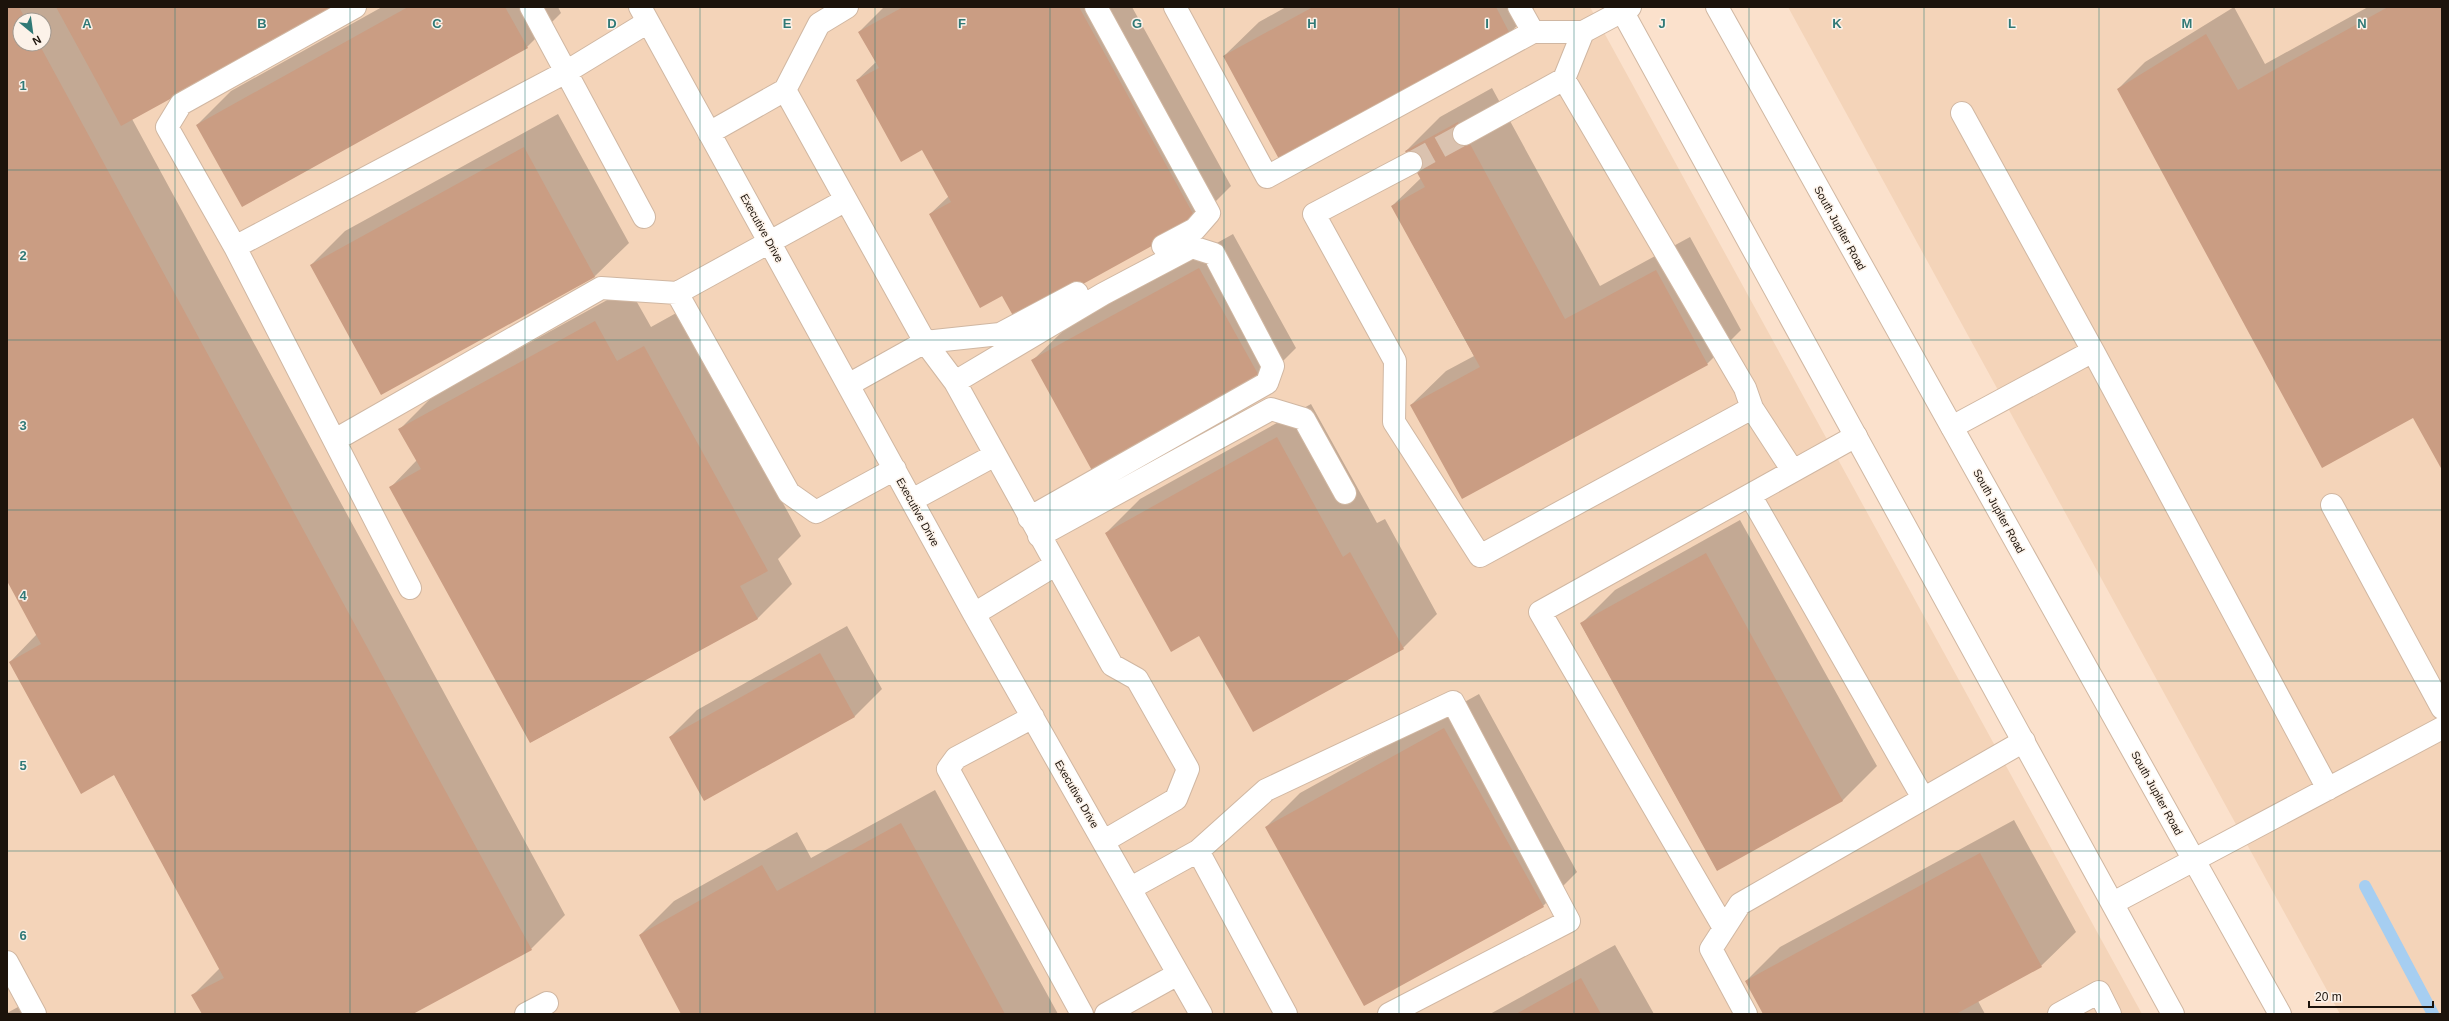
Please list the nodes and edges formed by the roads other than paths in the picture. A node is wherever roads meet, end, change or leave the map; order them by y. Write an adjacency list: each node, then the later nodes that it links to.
1 (355, 7): 22 (main road)
2 (532, 7): 12 (main road)
3 (847, 7): 14 (main road)
4 (1096, 7): 24 (main road)
5 (1175, 7): 10 (main road)
6 (1519, 7): 10 (main road)
7 (1717, 7): 29 (main road, South Jupiter Road)
8 (1624, 8): 11 (main road); 30 (main road)
9 (644, 15): 12 (main road); 16 (main road, Executive Drive)
10 (1533, 32): 11 (main road)
11 (1583, 32): 13 (main road)
12 (566, 72): 20 (main road); 22 (main road)
13 (1564, 79): 17 (main road); 28 (main road)
14 (785, 90): 16 (main road); 19 (main road)
15 (1962, 113): 25 (main road)
16 (709, 133): 21 (main road, Executive Drive)
17 (1464, 134)
18 (1411, 163): 28 (main road)
19 (846, 200): 21 (main road); 24 (main road)
20 (644, 217)
21 (770, 244): 23 (main road); 27 (main road, Executive Drive)
22 (235, 247): 31 (main road)
23 (677, 293): 31 (main road); 33 (main road)
24 (925, 342): 26 (main road); 27 (main road)
25 (2093, 351): 29 (main road); 47 (main road)
26 (955, 382): 32 (main road); 39 (main road)
27 (848, 385): 33 (main road, Executive Drive)
28 (1752, 408): 34 (main road)
29 (1952, 427): 51 (main road, South Jupiter Road)
30 (1856, 436): 34 (main road); 46 (main road)
31 (335, 440): 41 (main road)
32 (995, 455): 37 (main road); 39 (main road)
33 (895, 469): 37 (main road, Executive Drive)
34 (1793, 471): 36 (main road)
35 (1345, 493): 39 (main road)
36 (1750, 495): 48 (main road); 54 (main road)
37 (912, 500): 42 (main road, Executive Drive)
38 (2332, 504): 43 (main road)
39 (1034, 527): 40 (main road)
40 (1055, 565): 42 (main road); 49 (main road)
41 (410, 588)
42 (974, 614): 44 (main road, Executive Drive)
43 (2442, 708)
44 (1033, 717): 49 (main road, Executive Drive); 60 (main road)
45 (2442, 728): 47 (main road)
46 (2024, 741): 48 (main road); 53 (main road)
47 (2328, 789): 51 (main road)
48 (1923, 798): 54 (main road)
49 (1104, 841): 52 (main road, Executive Drive)
50 (1198, 851): 52 (main road); 63 (main road); 64 (main road)
51 (2194, 860): 53 (main road); 69 (main road, South Jupiter Road)
52 (1131, 888): 56 (main road, Executive Drive)
53 (2113, 903): 68 (main road)
54 (1724, 928): 65 (main road)
55 (7, 962): 58 (main road)
56 (1178, 974): 61 (main road); 62 (main road, Executive Drive)
57 (547, 1003): 59 (main road)
58 (35, 1014)
59 (526, 1014)
60 (1082, 1014)
61 (1106, 1014)
62 (1202, 1014)
63 (1286, 1014)
64 (1389, 1014)
65 (1746, 1014)
66 (2059, 1014): 67 (main road)
67 (2110, 1014)
68 (2174, 1014)
69 (2280, 1014)

